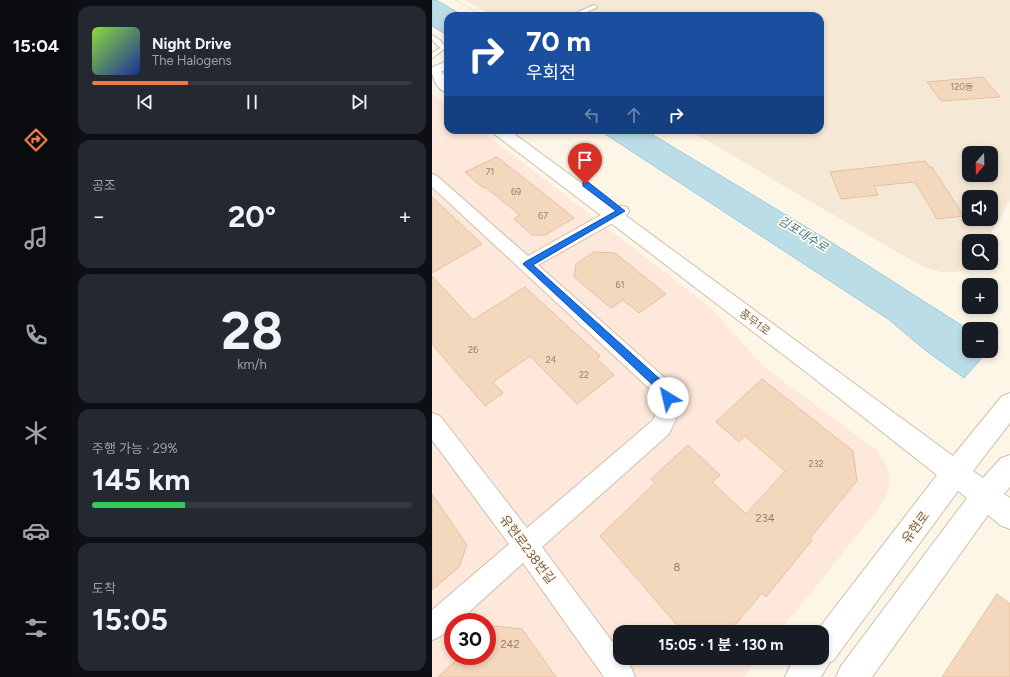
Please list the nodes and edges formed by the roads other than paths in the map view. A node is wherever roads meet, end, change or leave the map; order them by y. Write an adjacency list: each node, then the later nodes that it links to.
1 (594, 7): 2 (lane)
2 (582, 12)
3 (432, 37): 4 (lane)
4 (432, 56)
5 (444, 67): 6 (street)
6 (433, 72): 7 (street); 8 (street)
7 (444, 79)
8 (444, 84)
9 (505, 134): 12 (street, 풍무1로)
10 (517, 134): 12 (street, 풍무1로)
11 (432, 179): 13 (street)
12 (617, 213): 13 (street); 16 (street, 풍무1로)
13 (527, 264): 19 (street)
14 (1010, 404): 16 (street, 유현로)
15 (432, 423): 19 (street, 유현로238번길)
16 (960, 468): 17 (street, 풍무1로); 21 (street, 유현로)
17 (1000, 486): 18 (street, 풍무1로); 25 (street)
18 (1010, 515)
19 (526, 546): 20 (street); 23 (street, 유현로238번길)
20 (432, 627)
21 (829, 641)
22 (810, 665): 24 (street)
23 (621, 677)
24 (801, 677)
25 (852, 677)

